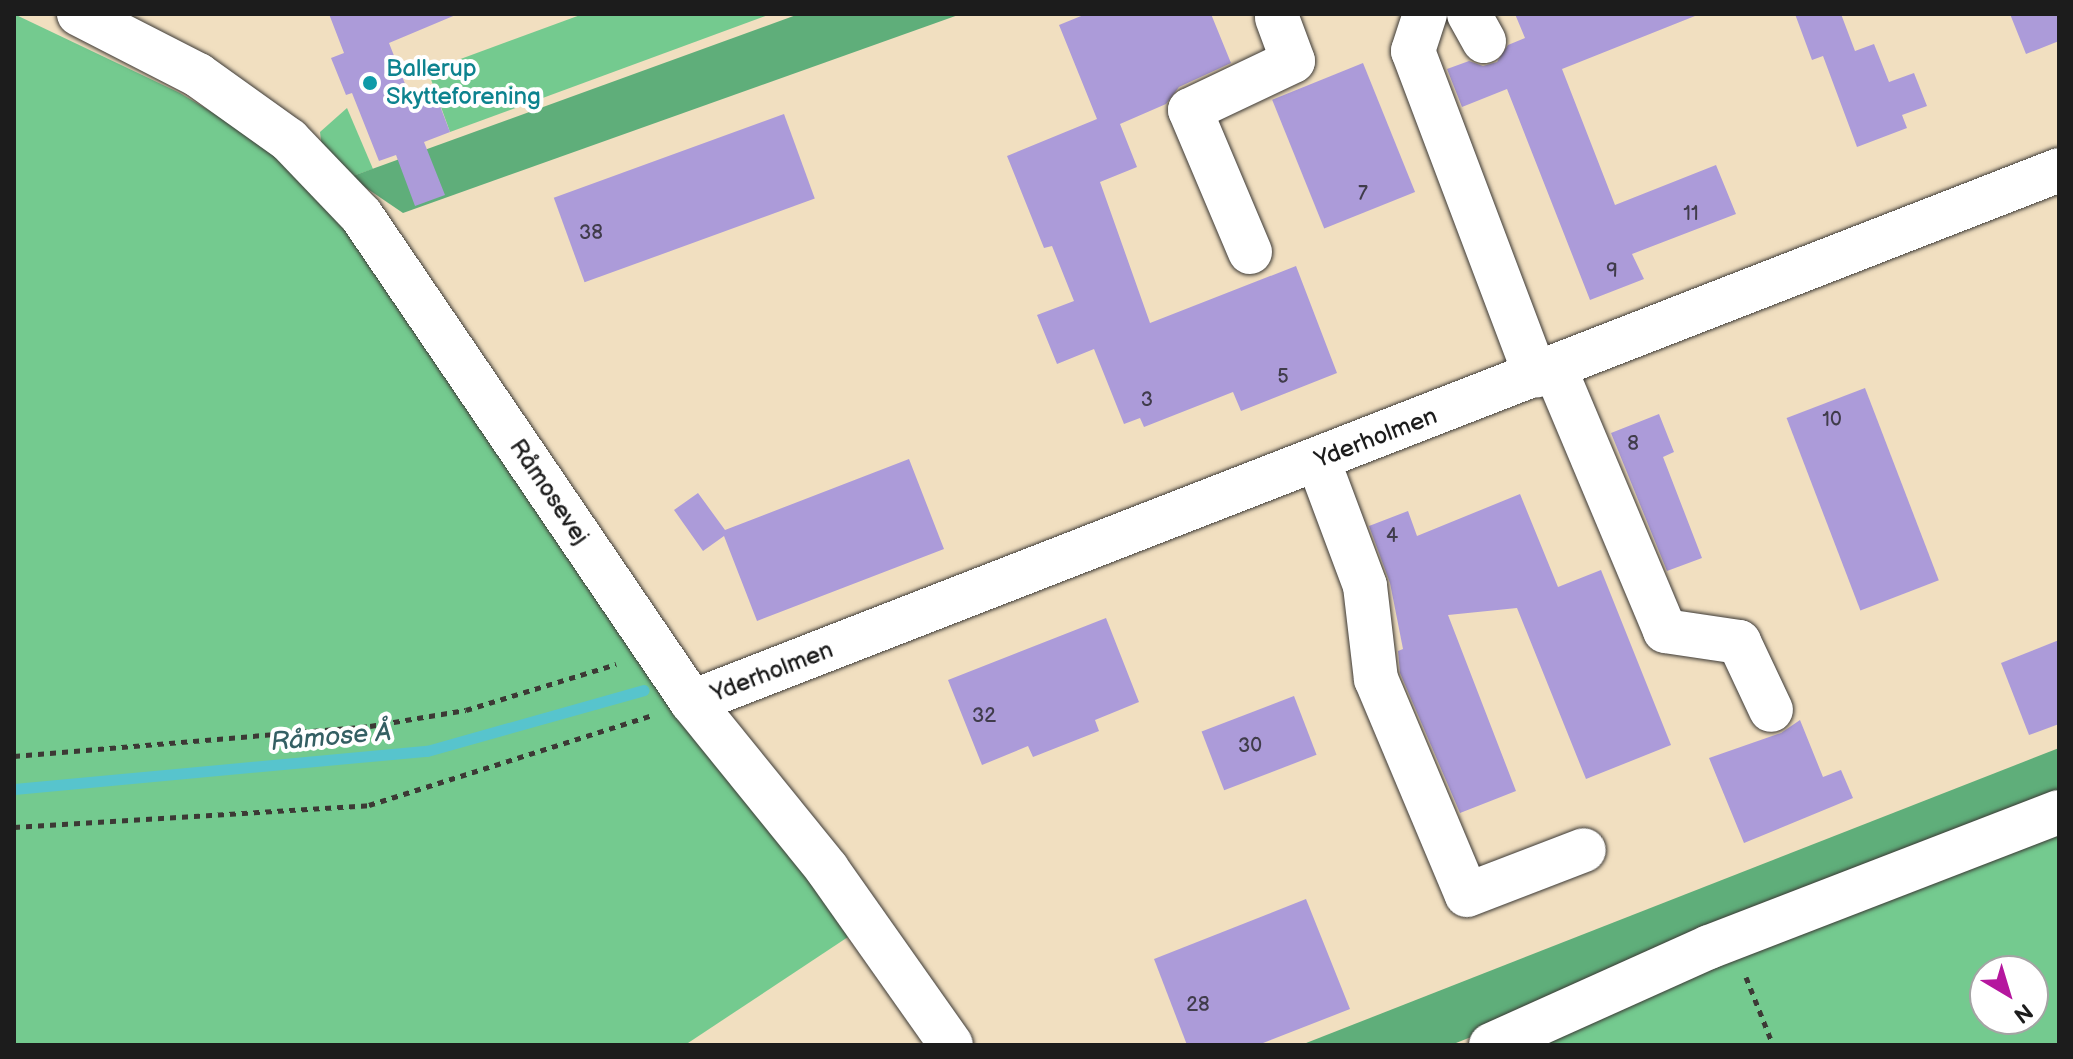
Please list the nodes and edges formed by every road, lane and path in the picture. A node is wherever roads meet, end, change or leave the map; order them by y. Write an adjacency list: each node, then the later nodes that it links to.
1 (79, 14): 9 (street, Råmosevej)
2 (1425, 14): 6 (street)
3 (1277, 18): 5 (street)
4 (2059, 170): 6 (street, Yderholmen)
5 (1250, 252)
6 (1546, 372): 7 (street, Yderholmen); 10 (street)
7 (1318, 460): 9 (street, Yderholmen); 14 (street)
8 (626, 661): 11 (path)
9 (692, 702): 13 (path); 16 (street, Råmosevej)
10 (1771, 710)
11 (14, 756)
12 (2059, 812): 15 (street)
13 (14, 827)
14 (1584, 850)
15 (1732, 938): 17 (street); 18 (path)
16 (951, 1045)
17 (1491, 1045)
18 (1773, 1045)

